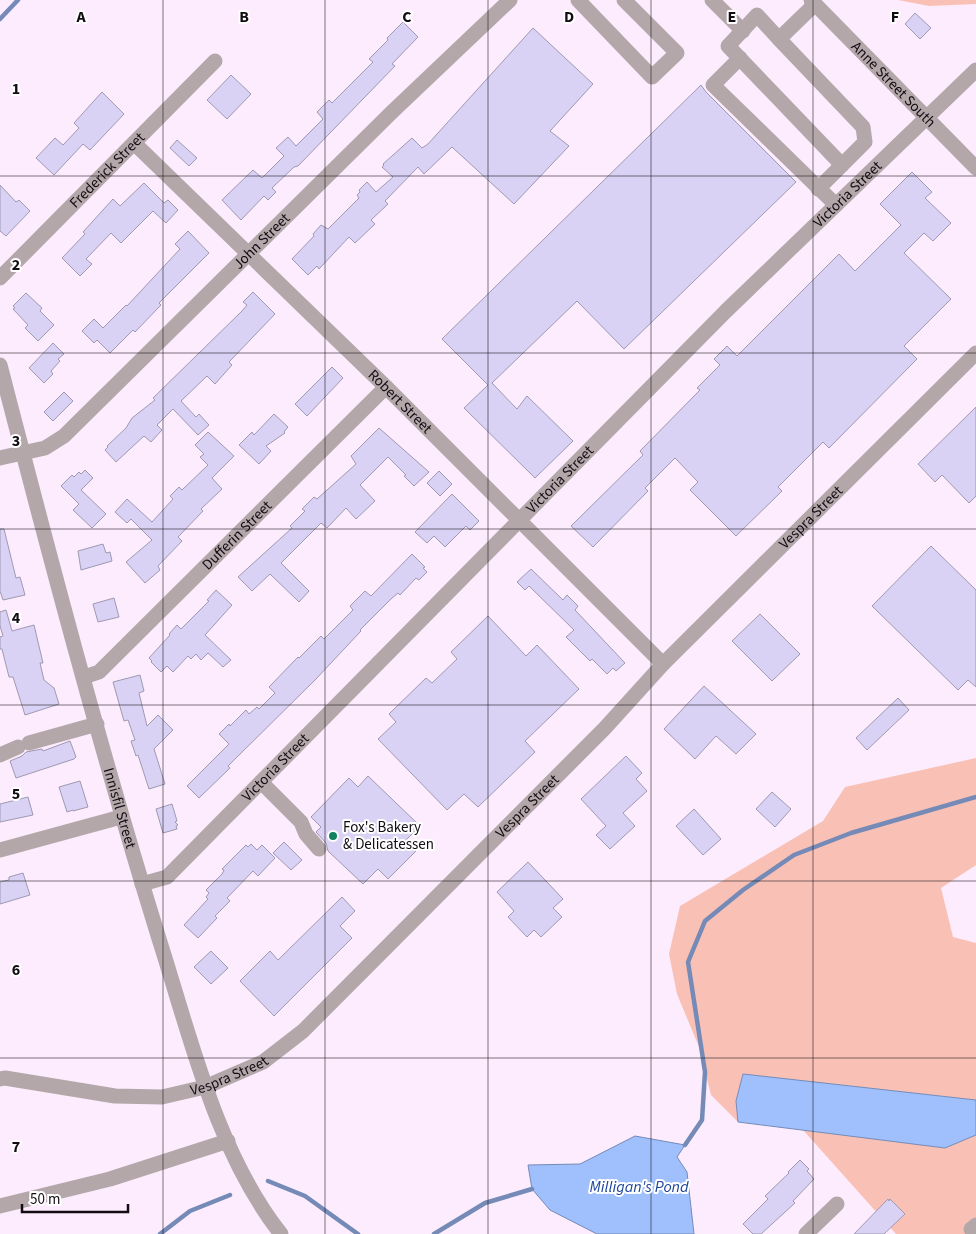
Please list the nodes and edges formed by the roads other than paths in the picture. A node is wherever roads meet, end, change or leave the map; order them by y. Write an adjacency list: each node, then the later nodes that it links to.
1 (510, 0): 17 (street, John Street)
2 (578, 0): 3 (street)
3 (624, 0)
4 (712, 0): 6 (street)
5 (813, 2): 7 (street); 11 (street, Anne Street South)
6 (742, 31): 7 (street); 8 (street)
7 (779, 39): 13 (street)
8 (740, 58): 13 (street); 15 (street)
9 (215, 61): 12 (street, Frederick Street)
10 (976, 70): 11 (street, Victoria Street)
11 (927, 118): 14 (street, Anne Street South); 16 (street, Victoria Street)
12 (134, 143): 17 (street, Robert Street); 18 (street, Frederick Street)
13 (842, 165): 15 (street)
14 (976, 168)
15 (818, 189): 16 (street)
16 (836, 205): 24 (street, Victoria Street)
17 (248, 254): 21 (street, Robert Street); 22 (street, John Street)
18 (0, 278)
19 (976, 353): 25 (street, Vespra Street)
20 (0, 365): 22 (street, Innisfil Street)
21 (386, 386): 24 (street, Robert Street); 26 (street, Dufferin Street)
22 (23, 453): 23 (street, John Street); 26 (street, Innisfil Street)
23 (0, 458)
24 (519, 522): 25 (street, Robert Street); 29 (street, Victoria Street)
25 (664, 664): 35 (street, Vespra Street)
26 (84, 677): 27 (street, Innisfil Street)
27 (96, 724): 28 (street); 30 (street, Innisfil Street)
28 (0, 755)
29 (261, 782): 31 (street); 33 (street, Victoria Street)
30 (121, 817): 32 (street); 33 (street, Innisfil Street)
31 (319, 848)
32 (0, 850)
33 (142, 884): 35 (street, Innisfil Street)
34 (0, 1079): 35 (street, Vespra Street)
35 (206, 1087): 36 (street, Innisfil Street)
36 (228, 1141): 38 (street); 40 (street, Innisfil Street)
37 (837, 1204): 41 (street)
38 (0, 1206)
39 (976, 1225): 42 (street)
40 (281, 1234)
41 (806, 1234)
42 (976, 1234)

